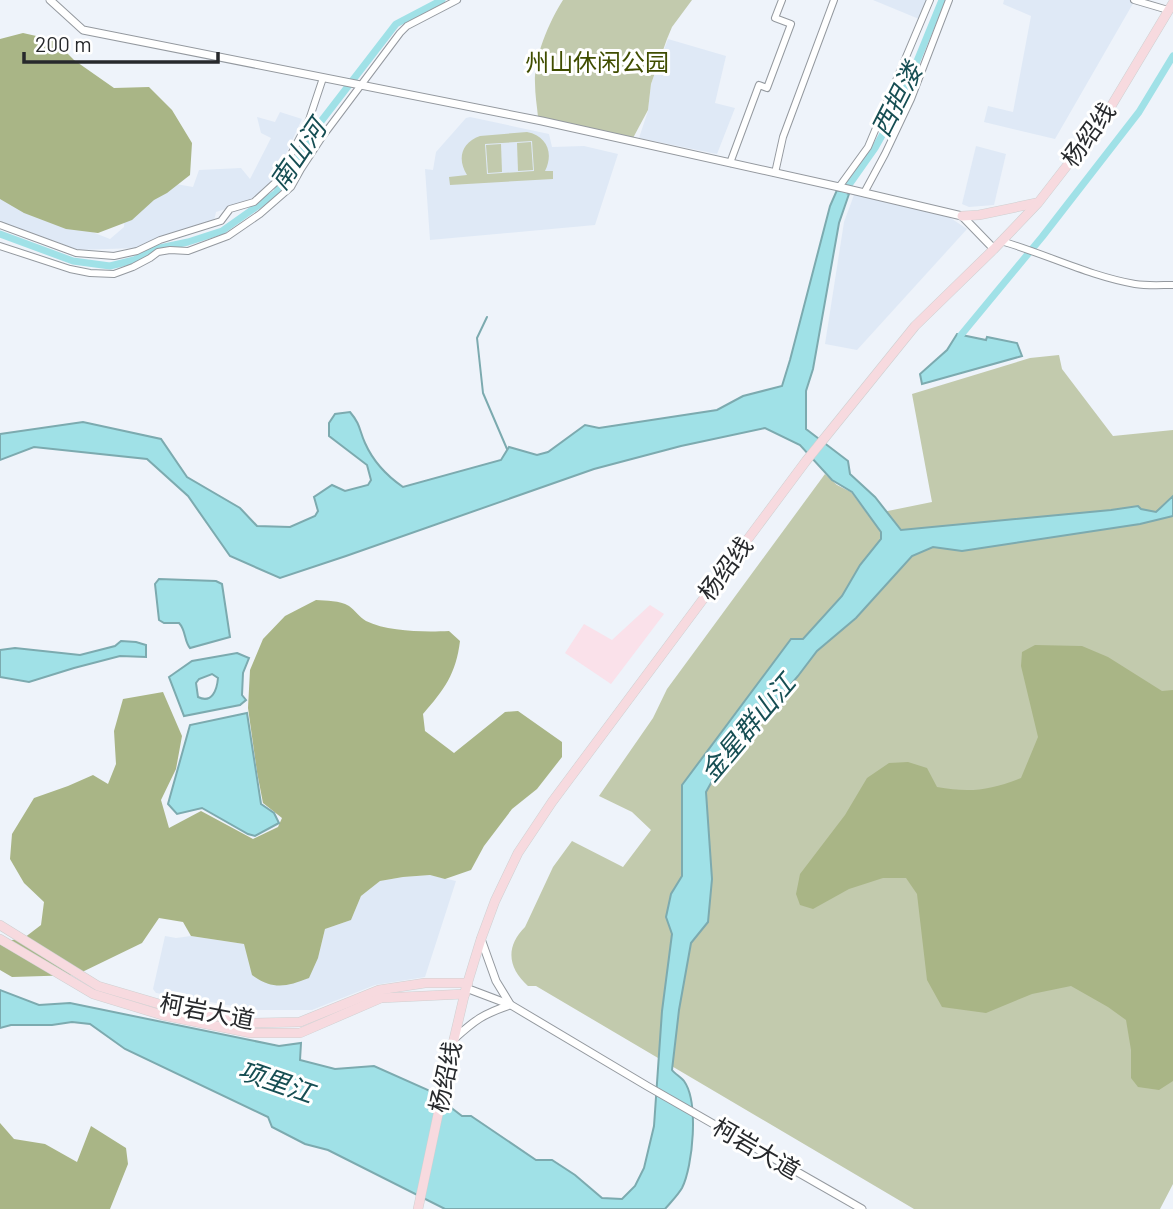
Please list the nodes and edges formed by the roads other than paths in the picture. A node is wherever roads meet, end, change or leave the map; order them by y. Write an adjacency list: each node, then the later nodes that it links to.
1 (50, 0): 9 (street)
2 (457, 0): 10 (street)
3 (782, 0): 11 (street)
4 (834, 0): 12 (street)
5 (930, 0): 13 (street)
6 (949, 0): 14 (street)
7 (1134, 0): 8 (street)
8 (1171, 7): 16 (main road, 杨绍线)
9 (323, 78): 10 (street); 15 (street)
10 (361, 85): 11 (street); 17 (street)
11 (730, 163): 12 (street)
12 (775, 173): 13 (street)
13 (839, 187): 14 (street)
14 (864, 193): 18 (street)
15 (254, 202): 17 (street); 23 (street)
16 (1038, 203): 18 (main road); 20 (main road, 杨绍线)
17 (260, 214): 24 (street)
18 (962, 216): 22 (street)
19 (0, 225): 23 (street)
20 (1001, 241): 22 (main road, 杨绍线); 25 (street)
21 (0, 246): 24 (street)
22 (994, 249): 28 (main road, 杨绍线)
23 (114, 256): 24 (street)
24 (114, 274)
25 (1173, 285)
26 (0, 925): 29 (main road, 柯岩大道)
27 (0, 939): 29 (main road, 柯岩大道)
28 (481, 939): 29 (main road, 杨绍线); 30 (street)
29 (466, 988): 30 (street, 柯岩大道); 31 (main road, 杨绍线)
30 (511, 1005): 31 (street); 33 (street, 柯岩大道)
31 (454, 1039): 32 (main road, 杨绍线)
32 (419, 1206)
33 (862, 1209)

